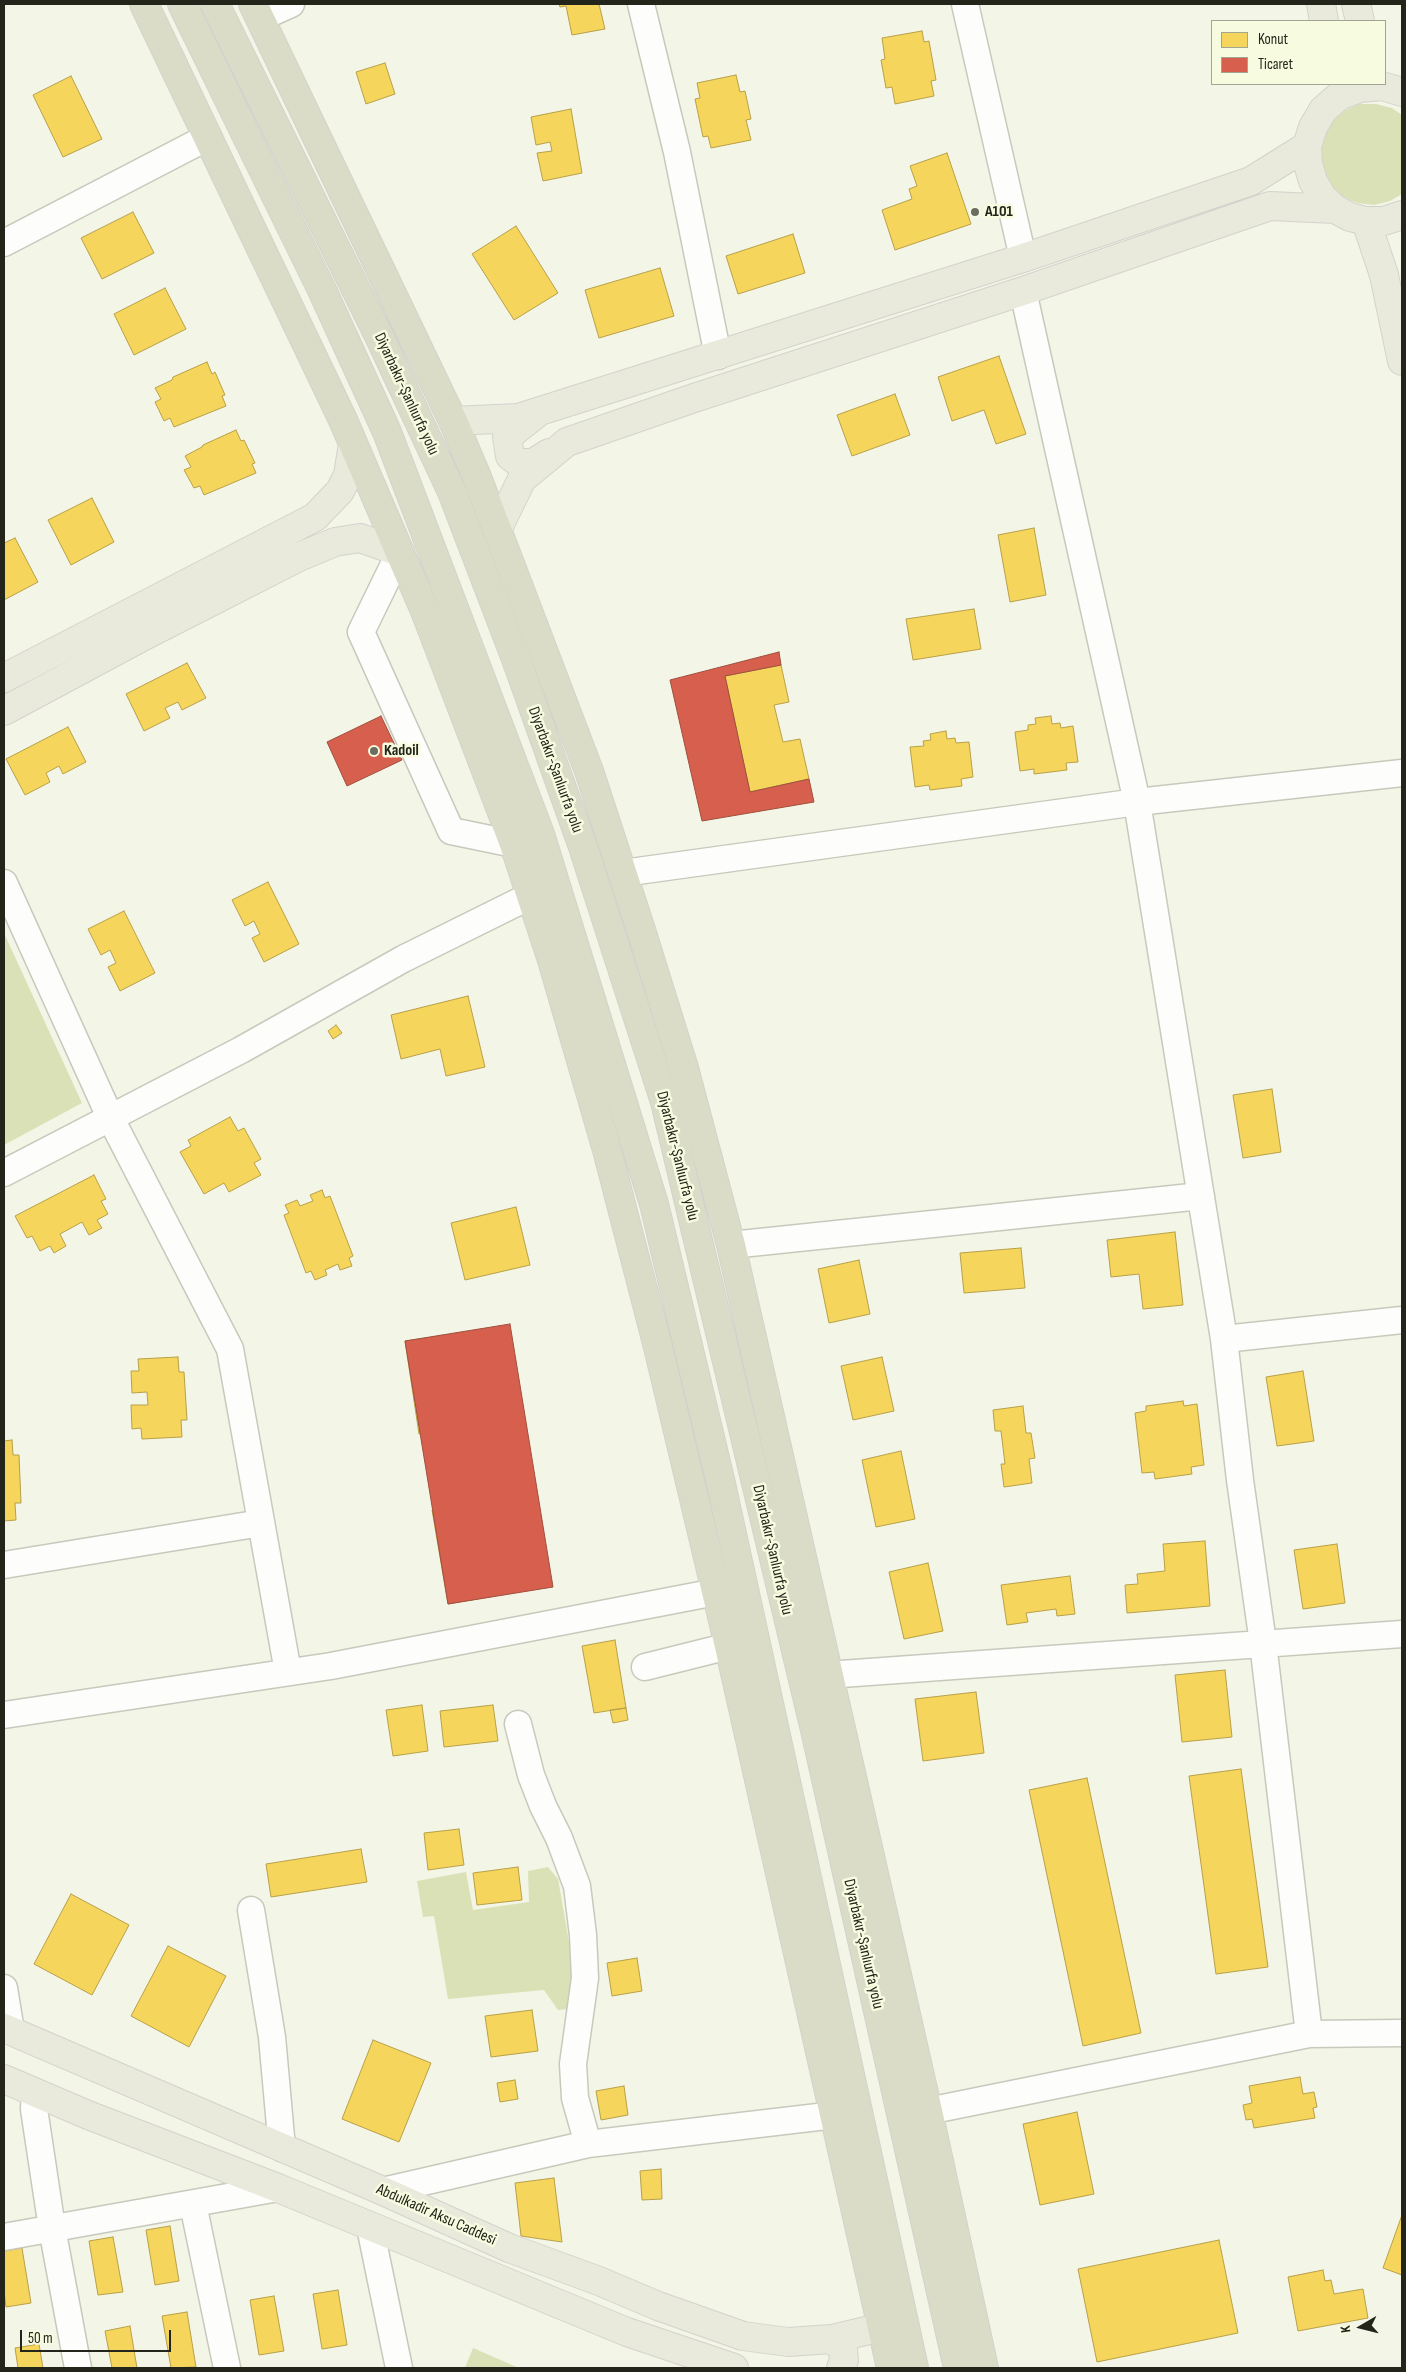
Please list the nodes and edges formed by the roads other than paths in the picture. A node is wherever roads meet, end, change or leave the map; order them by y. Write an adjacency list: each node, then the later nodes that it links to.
1 (144, 4): 14 (highway)
2 (182, 4): 80 (highway, Diyarbakır-Şanlıurfa yolu)
3 (215, 4): 81 (highway, Diyarbakır-Şanlıurfa yolu)
4 (291, 4): 9 (street)
5 (641, 4): 22 (street)
6 (965, 4): 20 (street)
7 (1320, 4): 10 (main road)
8 (1356, 4): 11 (main road)
9 (256, 11): 25 (highway)
10 (1324, 20)
11 (1360, 20)
12 (1388, 87): 13 (main road)
13 (1324, 97): 15 (main road)
14 (208, 138): 19 (street); 27 (highway)
15 (1308, 146): 16 (main road); 20 (main road)
16 (1335, 209): 18 (main road); 21 (main road)
17 (1402, 216): 18 (main road)
18 (1366, 221): 23 (main road)
19 (4, 243)
20 (1023, 258): 22 (main road)
21 (1023, 291): 26 (main road); 33 (street)
22 (718, 356): 24 (main road)
23 (1402, 361)
24 (544, 409): 25 (main road); 26 (main road)
25 (453, 421): 28 (highway)
26 (568, 442): 28 (main road)
27 (354, 444): 29 (highway); 30 (main road)
28 (498, 528): 35 (highway)
29 (400, 552): 31 (main road); 34 (highway); 34 (street)
30 (4, 678)
31 (4, 711)
32 (1402, 773): 33 (street)
33 (1137, 802): 35 (street); 40 (street)
34 (514, 844): 37 (highway)
35 (623, 873): 41 (highway)
36 (4, 883): 38 (street)
37 (530, 896): 38 (street); 46 (highway)
38 (110, 1116): 39 (street); 44 (street)
39 (4, 1172)
40 (1201, 1196): 41 (street); 43 (street)
41 (731, 1245): 52 (highway)
42 (1402, 1320): 43 (street)
43 (1224, 1339): 48 (street)
44 (261, 1523): 45 (street); 51 (street)
45 (4, 1565)
46 (716, 1592): 49 (highway); 51 (street)
47 (1402, 1634): 48 (street)
48 (1263, 1643): 52 (street); 59 (street)
49 (729, 1646): 50 (street); 63 (highway)
50 (645, 1667)
51 (288, 1672): 53 (street)
52 (828, 1675): 62 (highway)
53 (4, 1715)
54 (518, 1724): 64 (street)
55 (252, 1910): 65 (street)
56 (4, 1988): 57 (street)
57 (7, 2030): 65 (main road, Abdulkadir Aksu Caddesi)
58 (1402, 2033): 59 (street)
59 (1309, 2034): 62 (street)
60 (4, 2079): 61 (main road)
61 (35, 2092): 66 (main road); 70 (street)
62 (928, 2111): 82 (highway)
63 (835, 2115): 64 (street); 72 (highway)
64 (588, 2144): 67 (street)
65 (282, 2148): 67 (main road, Abdulkadir Aksu Caddesi)
66 (278, 2188): 68 (street); 69 (main road)
67 (384, 2191): 73 (main road, Abdulkadir Aksu Caddesi)
68 (193, 2204): 70 (street); 75 (street)
69 (370, 2227): 76 (street); 77 (main road)
70 (52, 2228): 71 (street); 74 (street)
71 (4, 2237)
72 (882, 2326): 73 (main road, Abdulkadir Aksu Caddesi); 79 (highway)
73 (832, 2339): 78 (main road)
74 (78, 2368)
75 (227, 2368)
76 (399, 2368)
77 (734, 2368)
78 (841, 2368)
79 (891, 2368)
80 (914, 2368)
81 (958, 2368)
82 (984, 2368)

